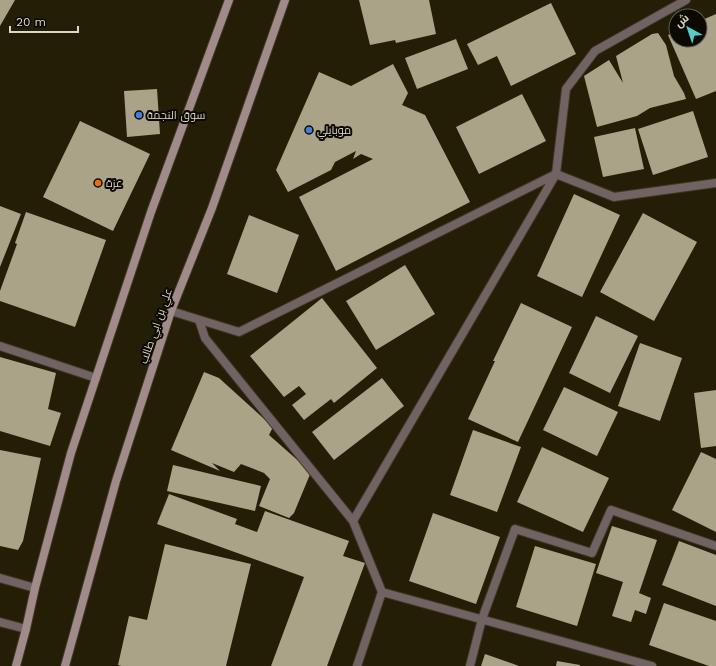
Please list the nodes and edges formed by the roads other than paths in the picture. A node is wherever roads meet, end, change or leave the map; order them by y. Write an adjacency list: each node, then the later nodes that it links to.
1 (229, 0): 9 (main road)
2 (285, 0): 6 (main road, علي بن ابي طالب)
3 (686, 0): 4 (street)
4 (556, 174): 5 (street); 7 (street); 10 (street)
5 (715, 184)
6 (171, 311): 7 (street); 19 (main road, علي بن ابي طالب)
7 (199, 320): 10 (street)
8 (0, 346): 9 (street)
9 (96, 378): 13 (main road)
10 (353, 521): 14 (street)
11 (716, 546): 15 (street)
12 (0, 578): 13 (street)
13 (35, 588): 17 (main road)
14 (382, 592): 15 (street); 20 (street)
15 (482, 619): 21 (street); 22 (street)
16 (0, 622): 17 (street)
17 (26, 629): 18 (main road)
18 (16, 666)
19 (65, 666)
20 (357, 666)
21 (470, 666)
22 (652, 666)

